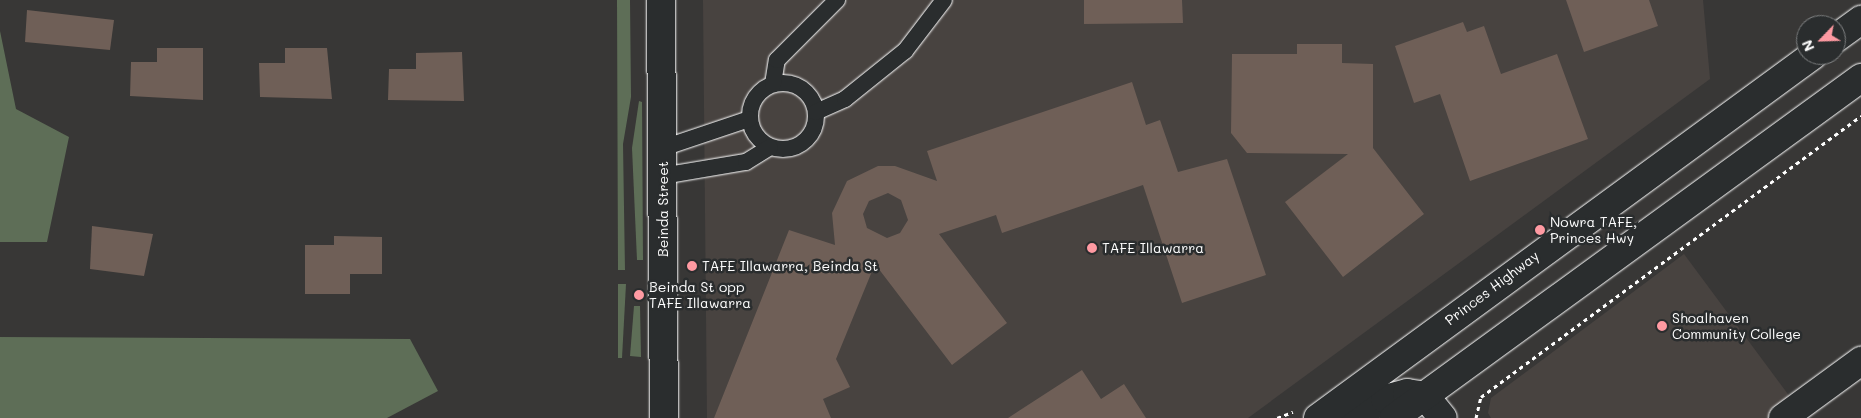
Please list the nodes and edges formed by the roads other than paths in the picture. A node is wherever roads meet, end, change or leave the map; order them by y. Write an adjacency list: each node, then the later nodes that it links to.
1 (661, 0): 12 (main road, Beinda Street)
2 (837, 0): 8 (lane)
3 (944, 0): 9 (lane)
4 (1861, 20): 5 (main road)
5 (1846, 31)
6 (1799, 65): 17 (main road, Princes Highway)
7 (1861, 78): 15 (main road)
8 (773, 84): 9 (lane); 10 (lane)
9 (816, 112): 11 (lane)
10 (750, 119): 11 (lane); 12 (lane)
11 (770, 147): 13 (lane)
12 (663, 148): 13 (main road, Beinda Street)
13 (662, 176): 16 (main road, Beinda Street)
14 (1861, 361): 21 (main road)
15 (1425, 396): 18 (main road); 19 (main road); 20 (main road)
16 (664, 418)
17 (1318, 418)
18 (1350, 418)
19 (1394, 418)
20 (1443, 418)
21 (1783, 418)

